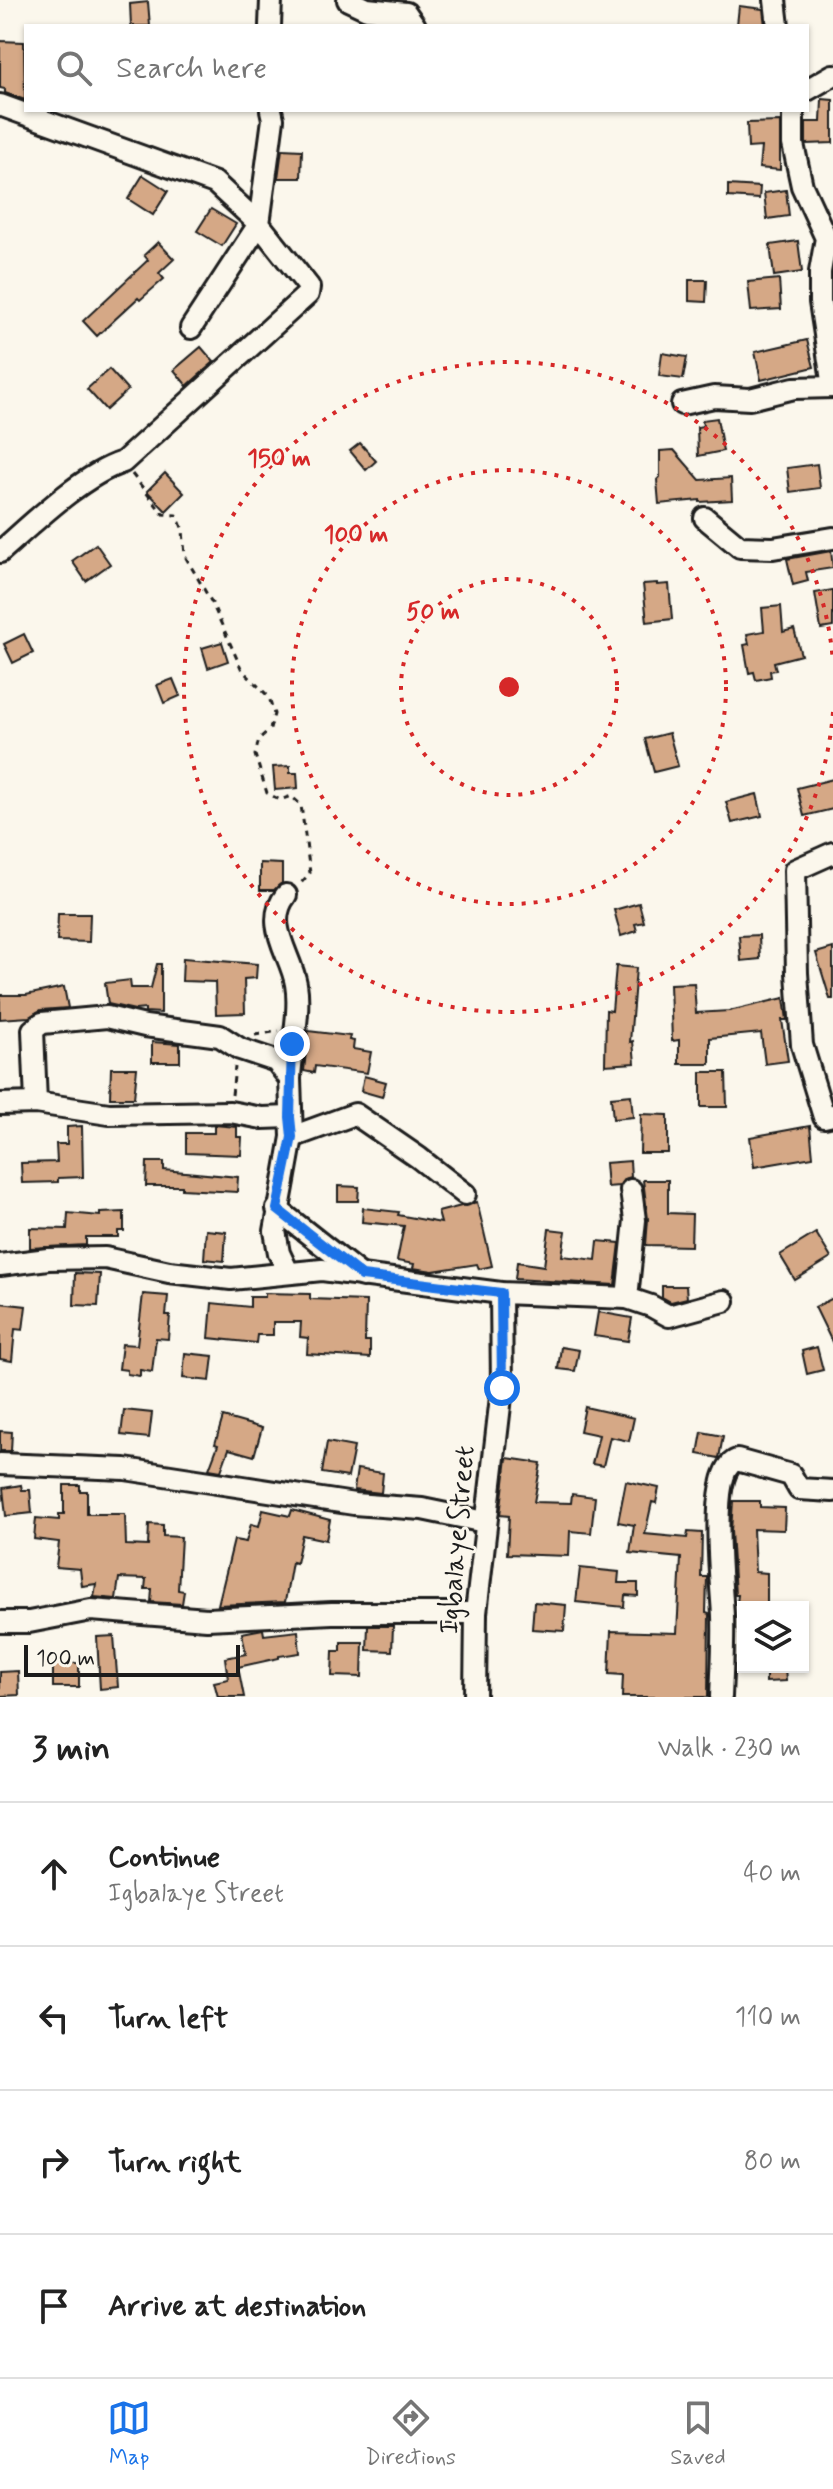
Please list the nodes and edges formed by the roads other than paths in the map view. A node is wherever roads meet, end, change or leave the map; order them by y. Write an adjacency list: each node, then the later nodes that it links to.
1 (271, 0): 4 (street)
2 (348, 0): 5 (street)
3 (775, 0): 6 (street)
4 (270, 24)
5 (414, 24)
6 (778, 24)
7 (833, 75): 8 (street)
8 (809, 89)
9 (0, 105): 12 (street)
10 (271, 112): 12 (street)
11 (793, 112): 13 (street)
12 (259, 224): 14 (street); 19 (street)
13 (829, 237): 15 (street)
14 (191, 328)
15 (833, 387): 16 (street)
16 (682, 404)
17 (705, 518): 18 (street)
18 (833, 538)
19 (0, 552)
20 (833, 853): 25 (street)
21 (286, 895): 22 (street)
22 (290, 1079): 23 (street); 26 (street)
23 (36, 1103): 24 (street); 26 (street)
24 (0, 1104)
25 (833, 1115)
26 (291, 1127): 28 (street); 29 (street)
27 (631, 1190): 34 (street)
28 (465, 1194)
29 (277, 1209): 31 (street); 32 (street)
30 (0, 1265): 31 (street)
31 (288, 1272): 32 (street)
32 (362, 1276): 33 (street)
33 (501, 1293): 34 (street); 38 (street, Igbalaye Street)
34 (627, 1298): 35 (street)
35 (724, 1301)
36 (0, 1464): 38 (street)
37 (833, 1491): 42 (street)
38 (485, 1522): 39 (street, Igbalaye Street)
39 (476, 1613): 40 (street); 41 (street, Igbalaye Street)
40 (0, 1622)
41 (475, 1697)
42 (721, 1697)

